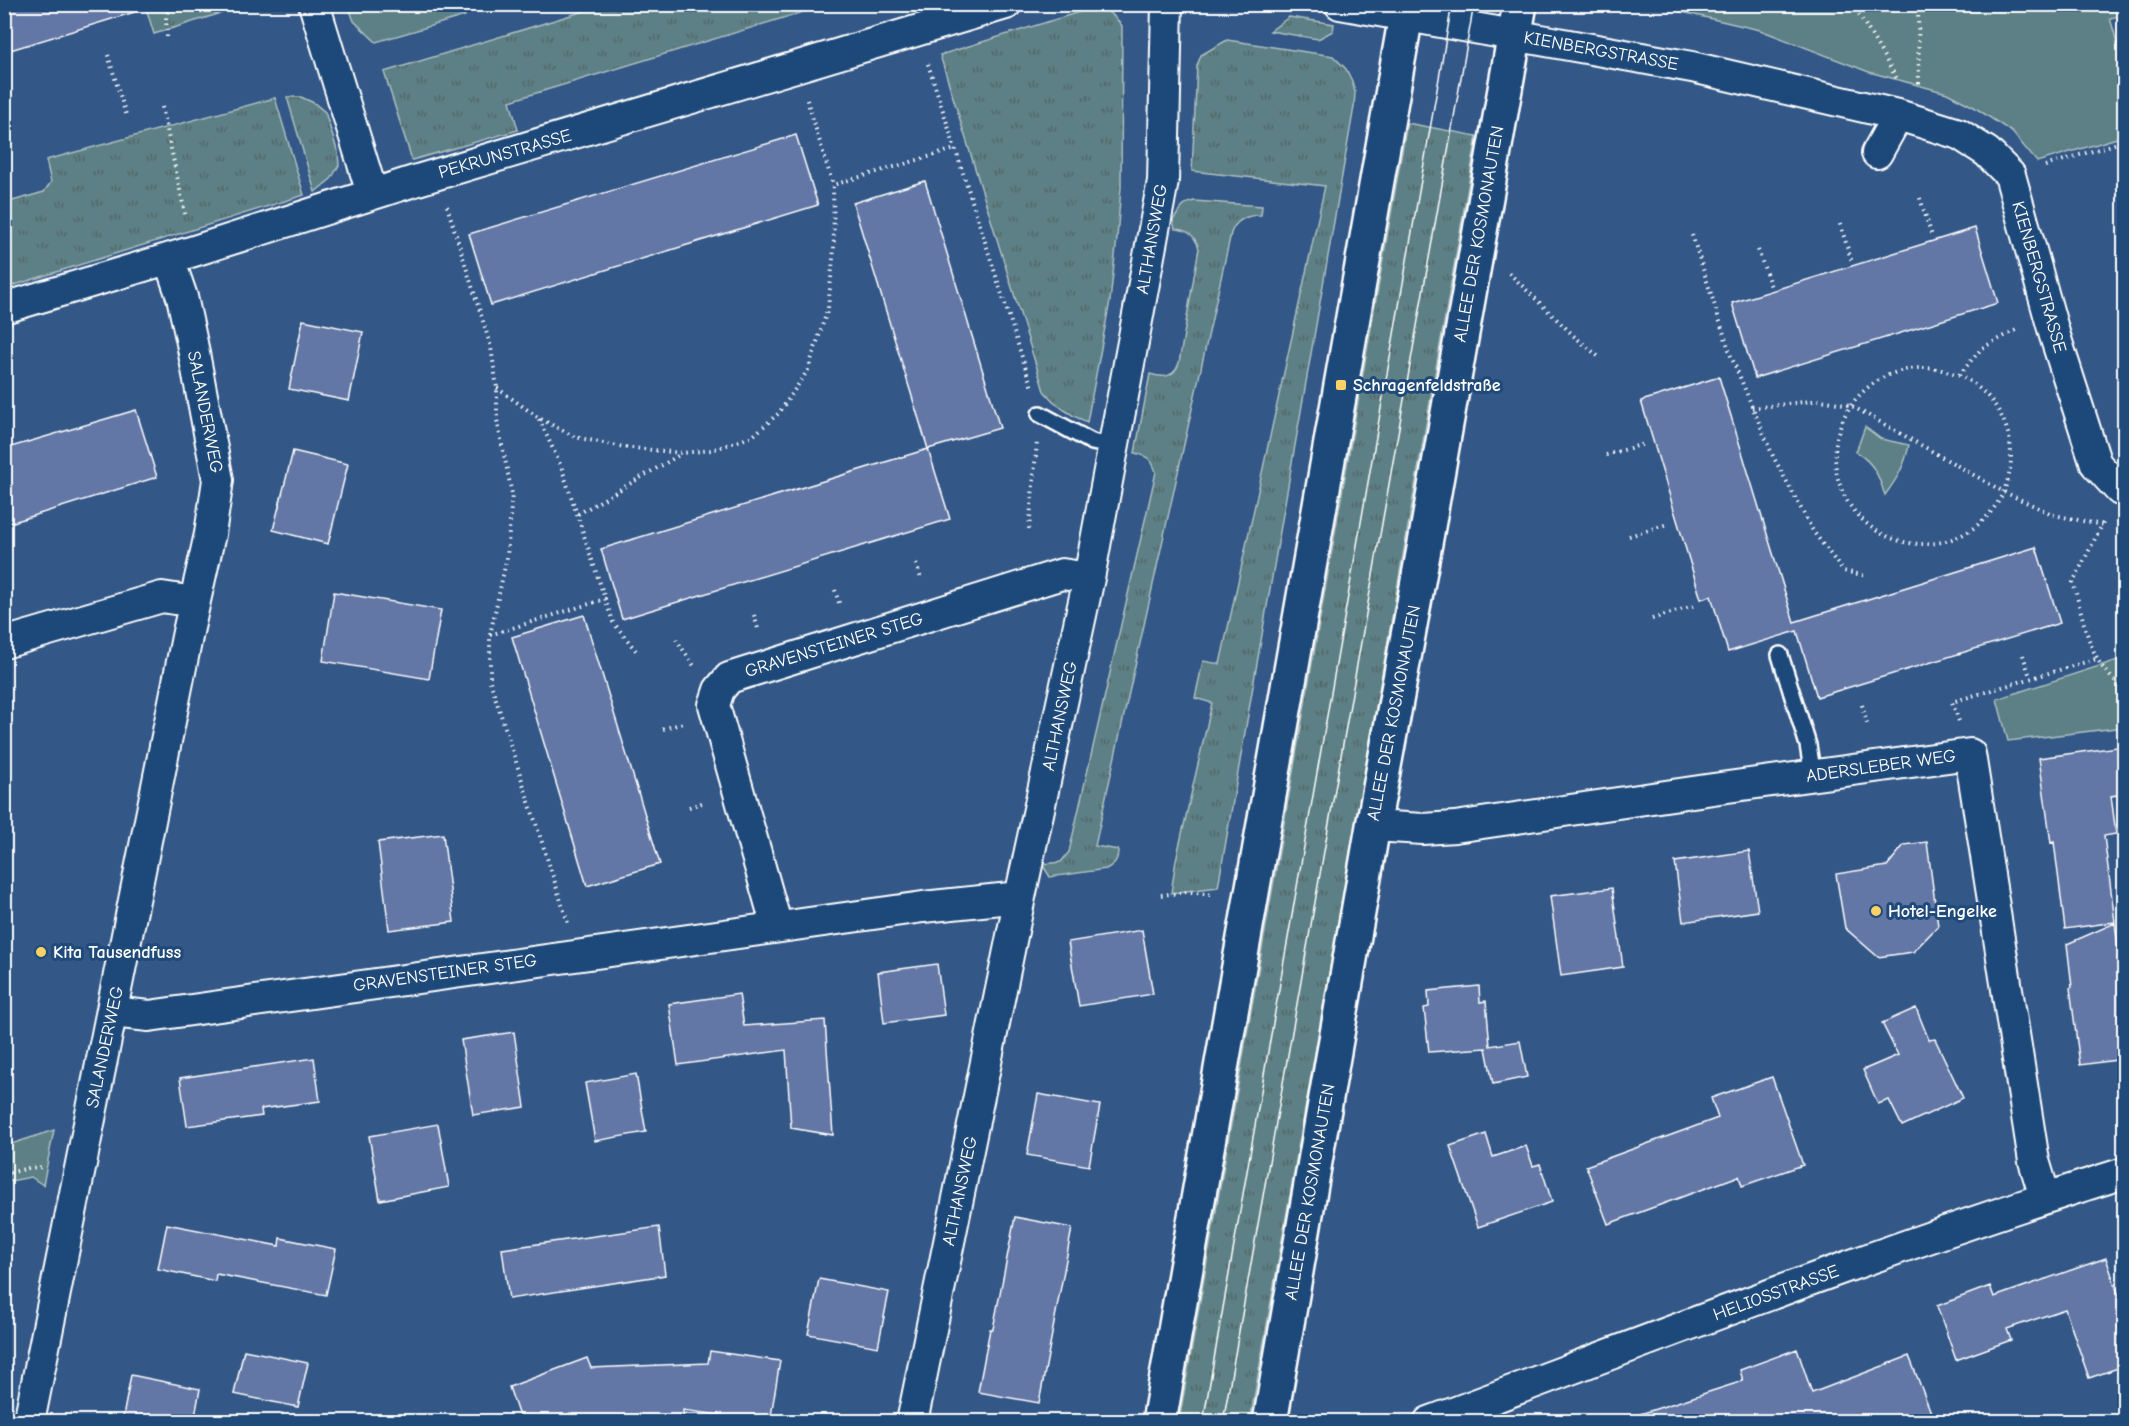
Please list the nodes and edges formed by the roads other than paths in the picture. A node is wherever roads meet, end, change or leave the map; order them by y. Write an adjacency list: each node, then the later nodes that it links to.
1 (314, 4): 9 (street)
2 (1006, 4): 9 (street, PEKRUNSTRASSE)
3 (1167, 4): 13 (street, ALTHANSWEG)
4 (1340, 4): 5 (street)
5 (1407, 10): 6 (street); 28 (main road)
6 (1517, 20): 7 (street, KIENBERGSTRASSE); 20 (main road, ALLEE DER KOSMONAUTEN)
7 (1900, 101): 8 (street); 14 (street, KIENBERGSTRASSE)
8 (1877, 153)
9 (372, 193): 10 (street, PEKRUNSTRASSE)
10 (182, 255): 11 (street, PEKRUNSTRASSE); 16 (street, SALANDERWEG)
11 (4, 308)
12 (1040, 414): 13 (lane)
13 (1115, 447): 15 (street, ALTHANSWEG)
14 (2122, 490)
15 (1089, 578): 21 (street, ALTHANSWEG); 22 (street, GRAVENSTEINER STEG)
16 (194, 602): 17 (street); 23 (street, SALANDERWEG)
17 (4, 643)
18 (1780, 655): 19 (lane)
19 (1813, 776): 20 (street, ADERSLEBER WEG); 25 (street, ADERSLEBER WEG)
20 (1373, 826): 29 (main road, ALLEE DER KOSMONAUTEN)
21 (1020, 897): 22 (street, GRAVENSTEINER STEG); 27 (street, ALTHANSWEG)
22 (777, 927): 23 (street, GRAVENSTEINER STEG)
23 (112, 1012): 26 (street, SALANDERWEG)
24 (2124, 1173): 25 (street, HELIOSSTRASSE)
25 (2045, 1197): 30 (street, HELIOSSTRASSE)
26 (29, 1422)
27 (912, 1422)
28 (1159, 1422)
29 (1270, 1422)
30 (1429, 1422)

